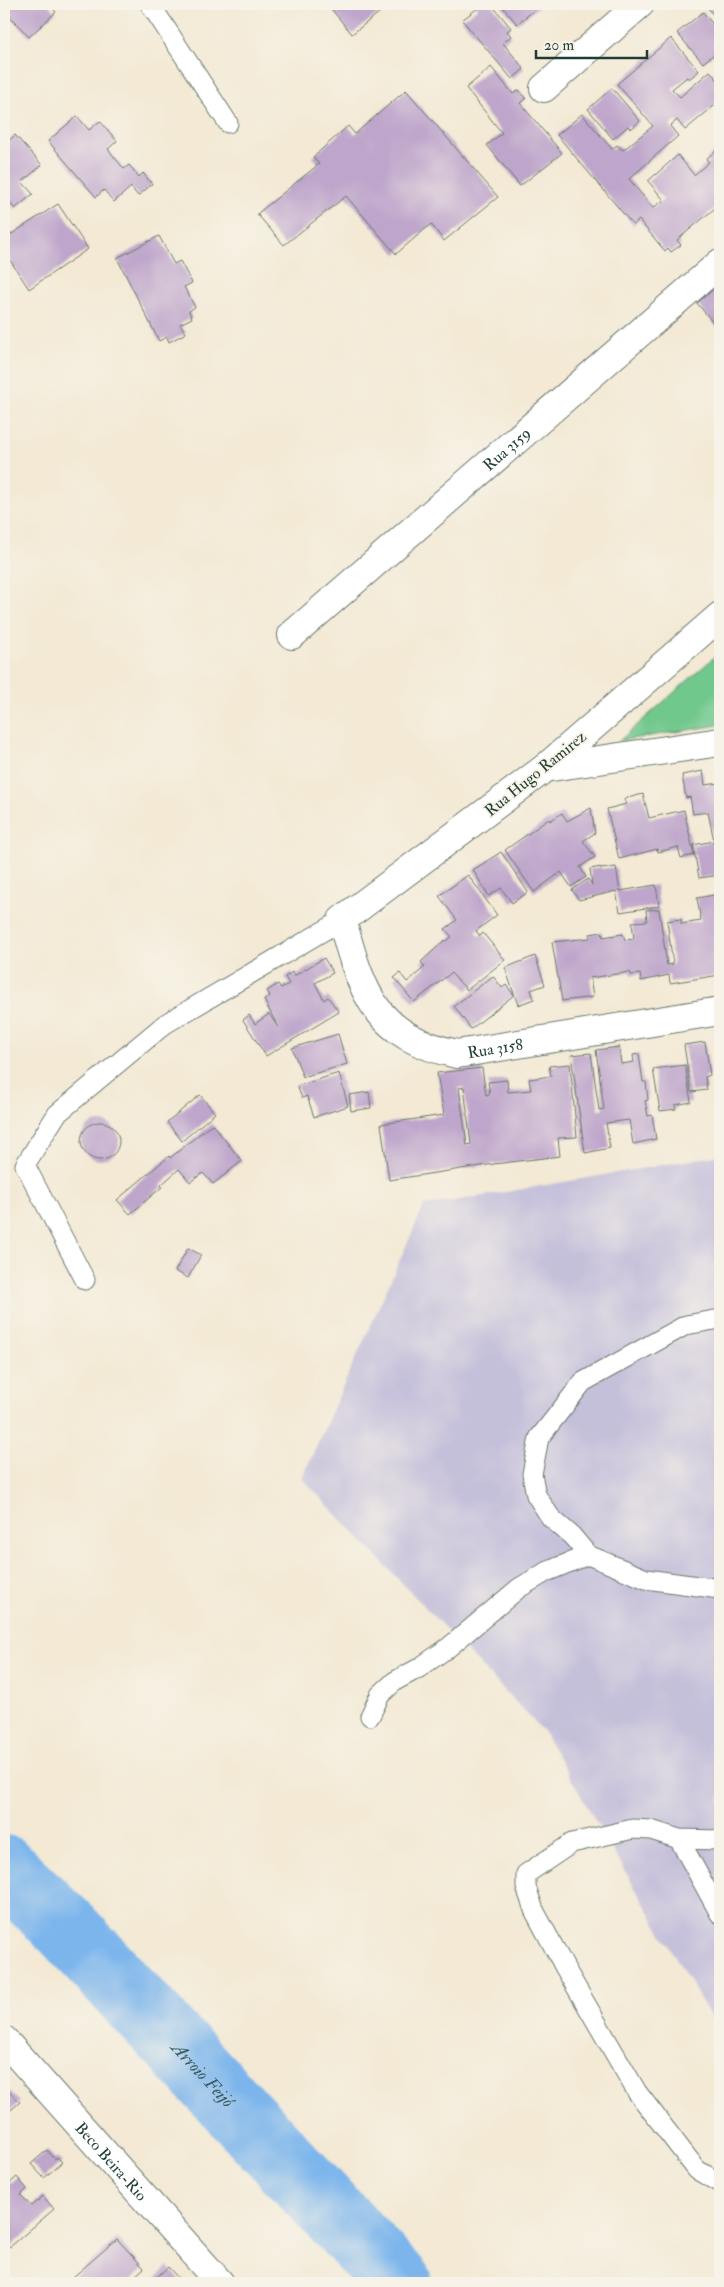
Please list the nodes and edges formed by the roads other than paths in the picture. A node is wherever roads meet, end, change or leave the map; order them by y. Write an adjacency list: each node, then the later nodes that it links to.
1 (150, 4): 4 (lane)
2 (640, 4): 3 (street)
3 (544, 88)
4 (228, 123)
5 (720, 263): 7 (street, Rua 3159)
6 (720, 616): 9 (street, Rua Hugo Ramirez)
7 (292, 635)
8 (720, 742): 9 (street)
9 (545, 768): 10 (street, Rua Hugo Ramirez)
10 (342, 920): 11 (street, Rua 3158); 12 (lane)
11 (720, 1011)
12 (85, 1280)
13 (720, 1319): 14 (lane)
14 (588, 1555): 15 (lane); 16 (lane)
15 (720, 1589)
16 (370, 1716)
17 (678, 1840): 18 (lane); 19 (lane); 21 (lane)
18 (720, 1840)
19 (720, 1914)
20 (4, 2040): 22 (street, Beco Beira-Rio)
21 (720, 2182)
22 (220, 2283)

